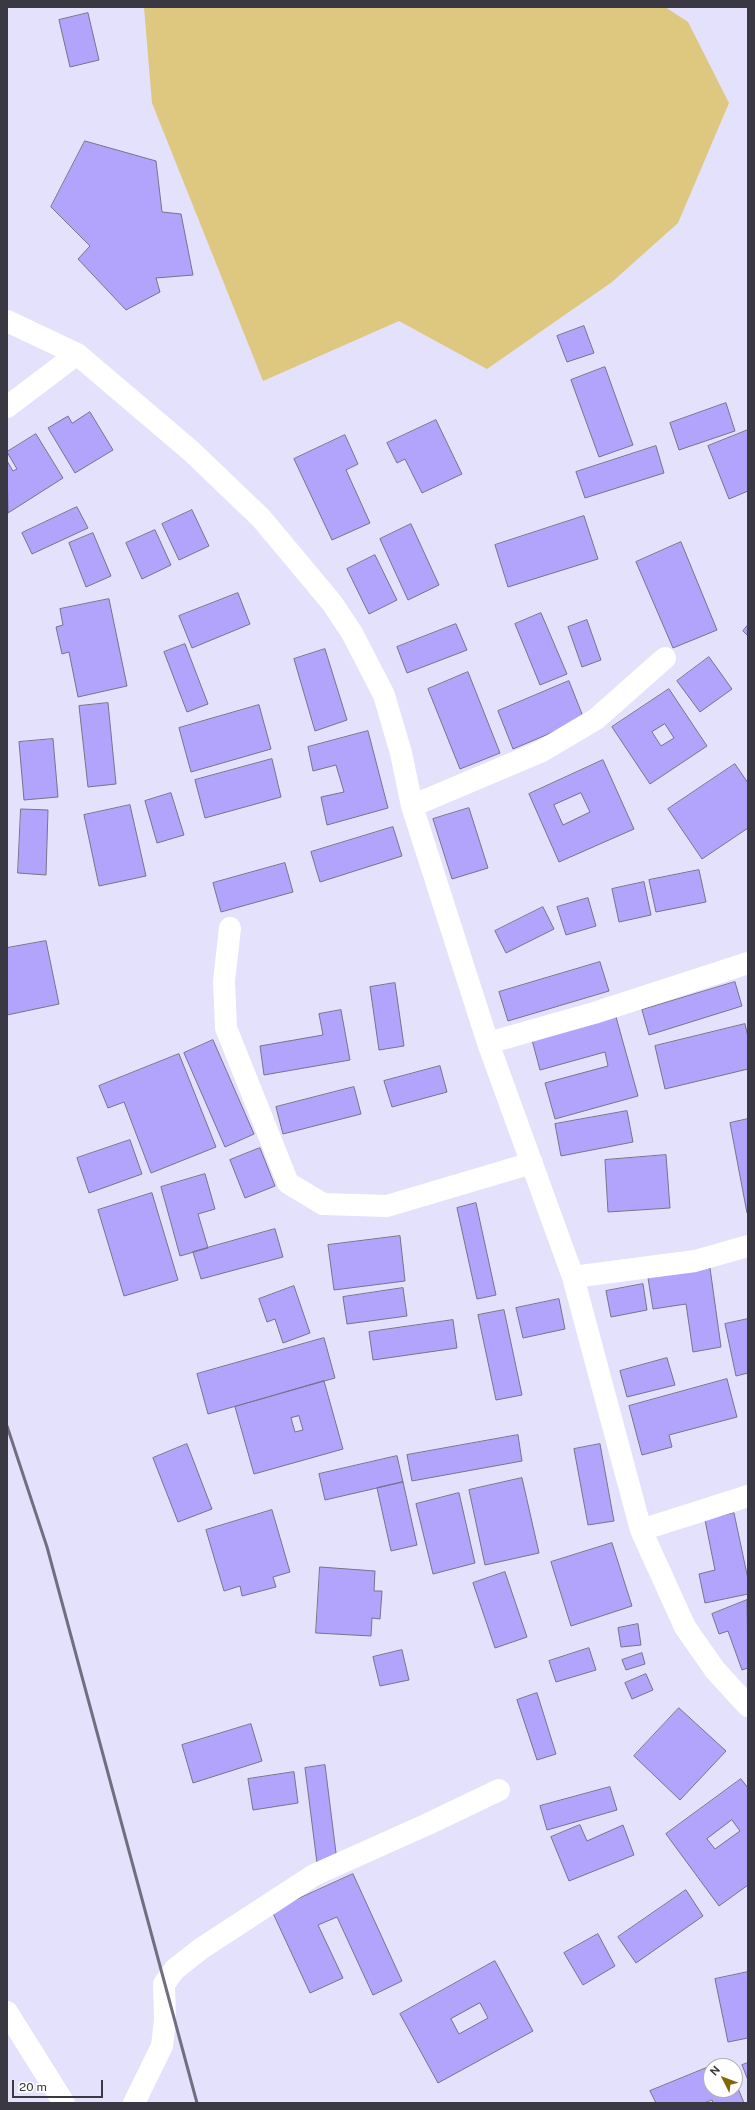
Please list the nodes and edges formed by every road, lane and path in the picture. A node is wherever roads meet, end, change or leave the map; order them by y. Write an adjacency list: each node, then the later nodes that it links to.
1 (7, 321): 2 (street)
2 (77, 354): 3 (street); 5 (street)
3 (7, 407)
4 (666, 658): 5 (street)
5 (412, 806): 8 (street)
6 (230, 928): 9 (street)
7 (748, 963): 8 (street)
8 (488, 1043): 9 (street)
9 (532, 1164): 11 (street)
10 (748, 1246): 11 (street)
11 (573, 1277): 13 (street)
12 (748, 1496): 13 (street)
13 (641, 1530): 14 (street)
14 (748, 1706)
15 (499, 1790): 18 (street)
16 (7, 2012): 17 (street)
17 (64, 2103)
18 (134, 2103)

